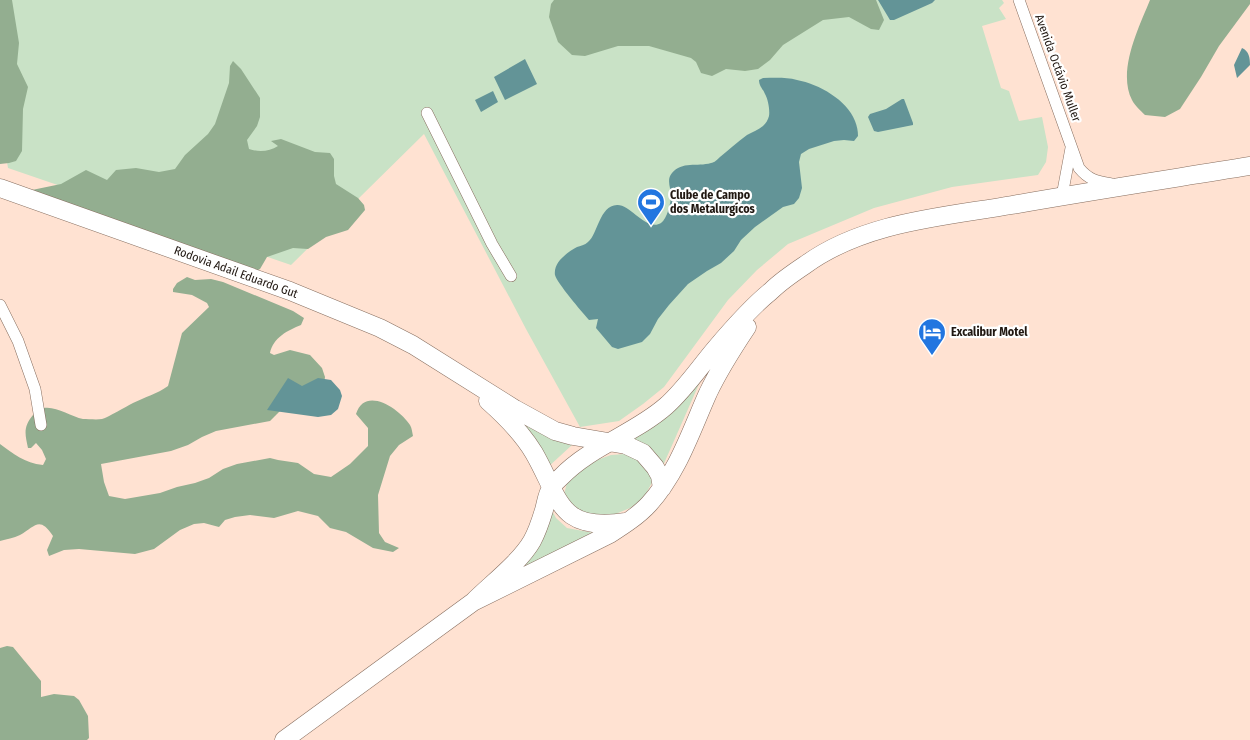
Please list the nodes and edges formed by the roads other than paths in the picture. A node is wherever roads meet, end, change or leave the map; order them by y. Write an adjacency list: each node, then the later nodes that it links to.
1 (1020, 0): 3 (street, Avenida Octávio Muller)
2 (427, 113): 8 (street)
3 (1071, 146): 5 (street, Avenida Octávio Muller); 7 (street)
4 (1250, 166): 5 (main road)
5 (1140, 183): 7 (main road)
6 (0, 188): 11 (main road, Rodovia Adail Eduardo Gut)
7 (1062, 196): 9 (main road)
8 (511, 276)
9 (787, 278): 13 (main road); 15 (main road)
10 (0, 305): 12 (street)
11 (462, 377): 13 (main road, Rodovia Adail Eduardo Gut); 14 (main road, Rodovia Adail Eduardo Gut)
12 (41, 425)
13 (609, 442): 14 (main road); 15 (main road)
14 (551, 487): 16 (main road); 17 (main road)
15 (662, 488): 16 (main road)
16 (629, 522): 17 (main road)
17 (473, 602): 18 (main road)
18 (284, 740)

